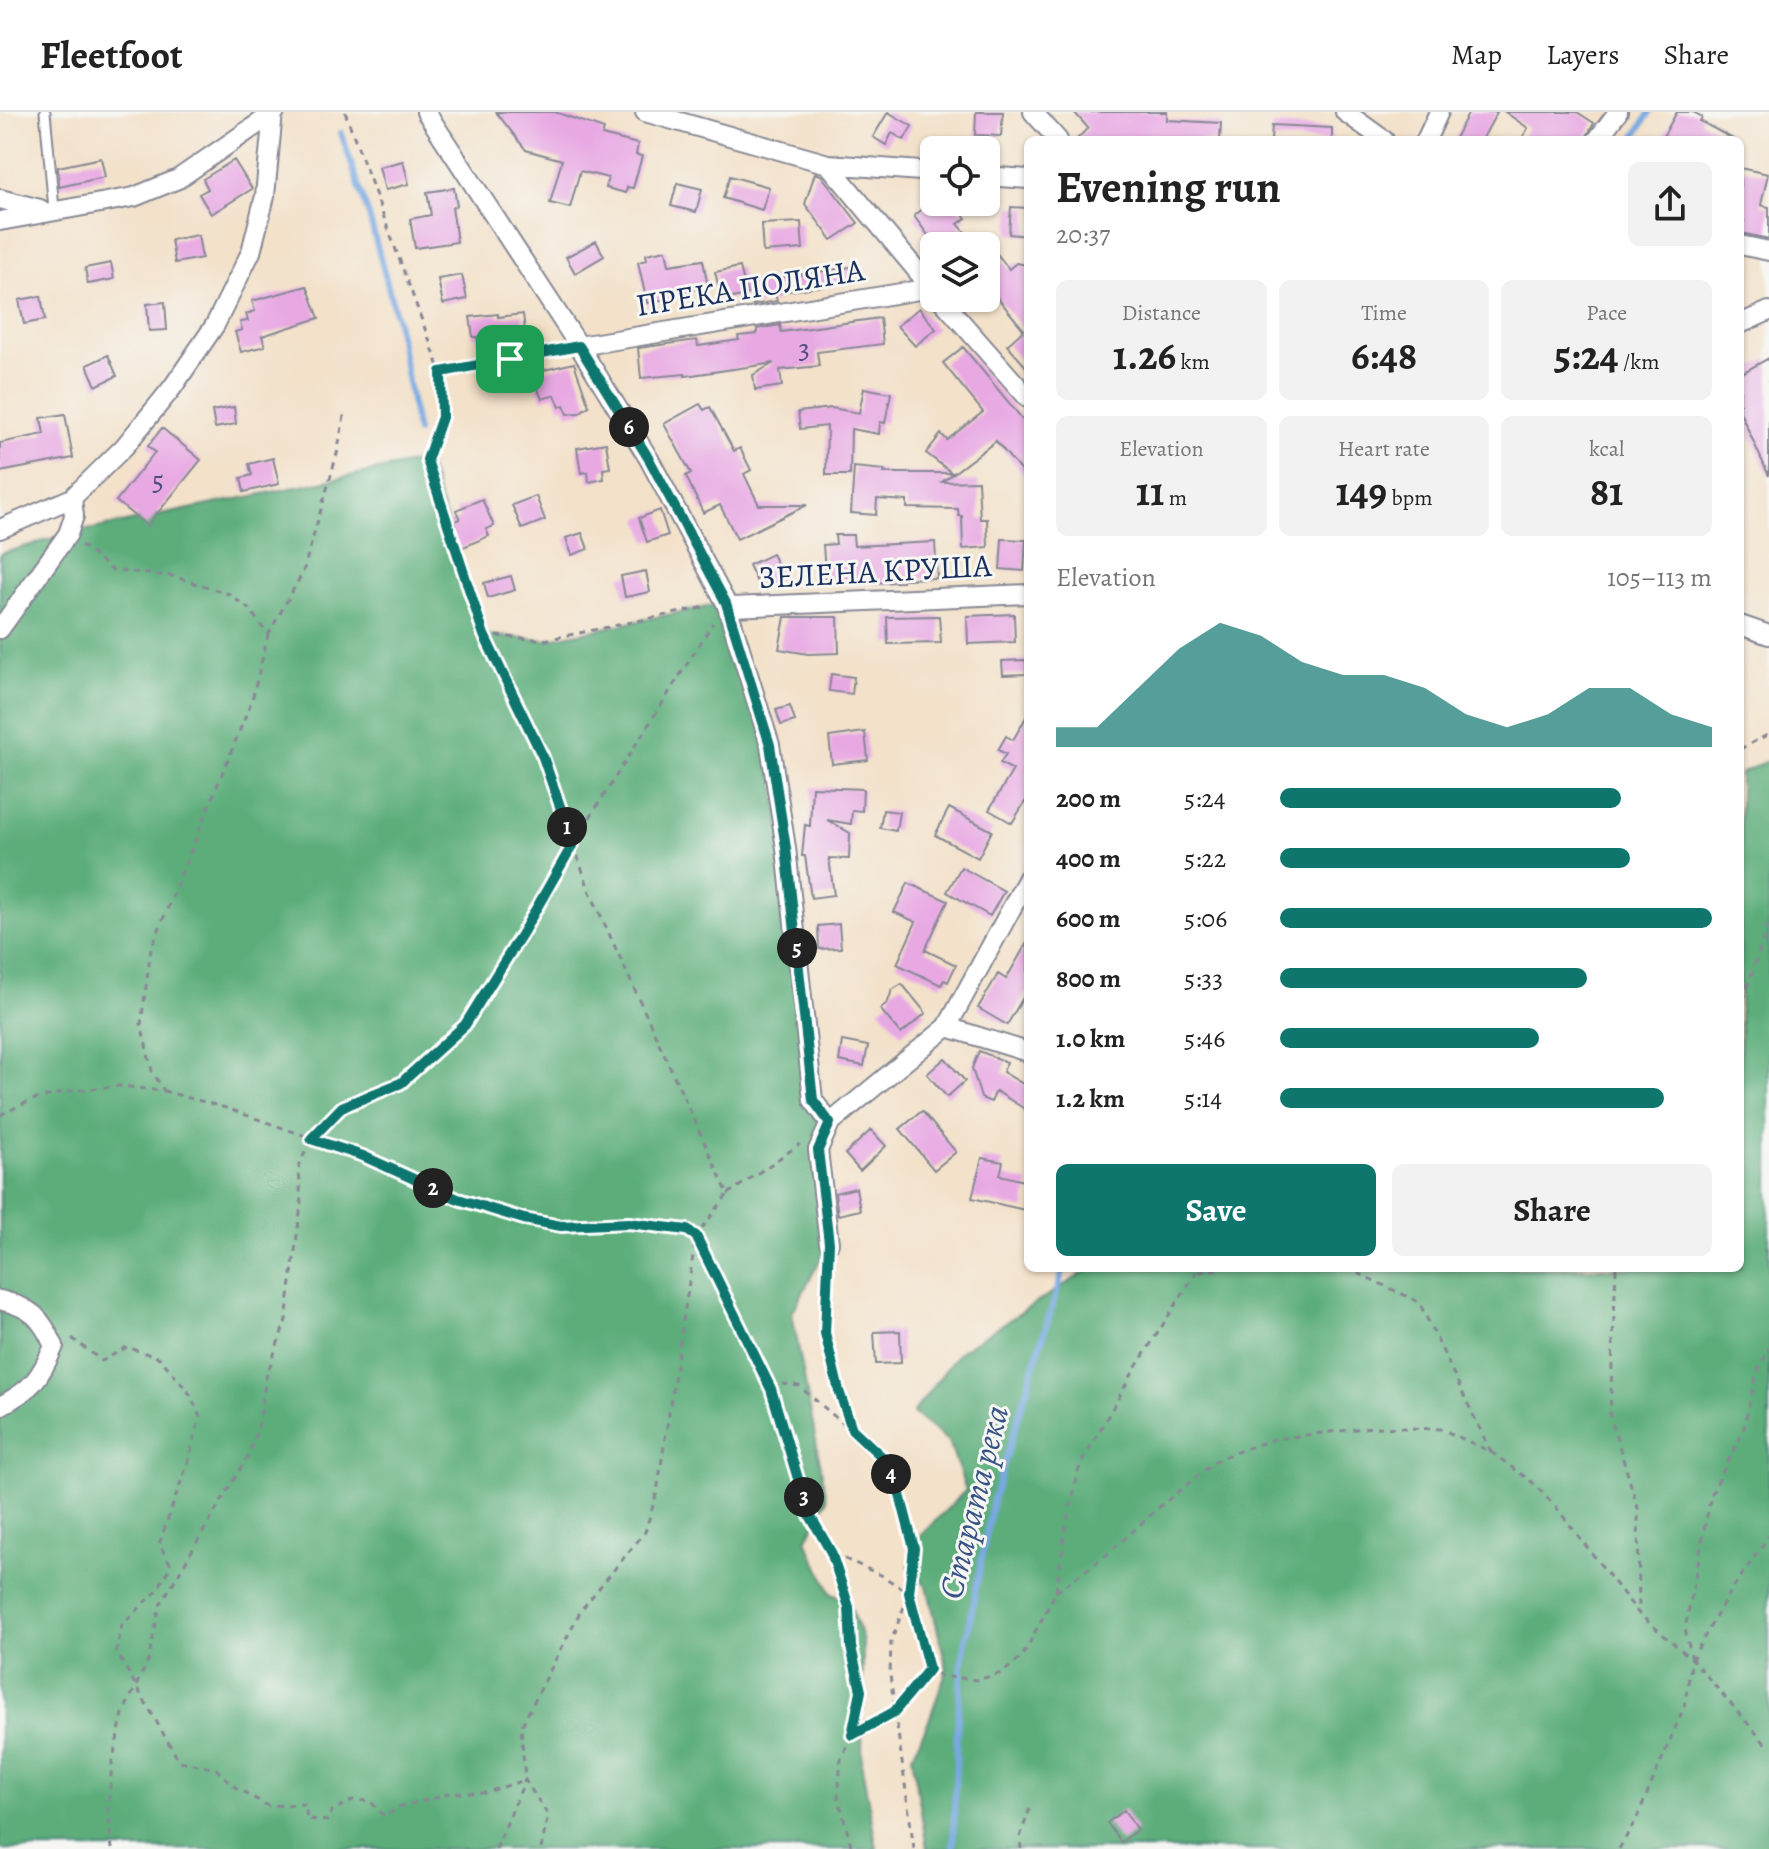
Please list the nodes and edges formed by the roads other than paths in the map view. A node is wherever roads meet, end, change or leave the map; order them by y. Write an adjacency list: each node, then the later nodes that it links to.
1 (45, 112): 18 (lane)
2 (274, 112): 18 (street); 29 (street)
3 (426, 112): 27 (street)
4 (645, 112): 13 (street)
5 (1033, 112): 9 (street)
6 (1345, 112): 10 (street)
7 (1439, 112): 11 (street)
8 (1618, 112): 12 (street)
9 (1054, 136)
10 (1378, 136)
11 (1428, 136)
12 (1600, 136)
13 (828, 164): 14 (street); 22 (street)
14 (920, 171)
15 (1000, 177): 16 (street)
16 (1024, 179)
17 (0, 199): 18 (street)
18 (48, 210): 19 (street)
19 (0, 221)
20 (1744, 246): 21 (street)
21 (1769, 251)
22 (920, 274)
23 (920, 294): 27 (street, ПРЕКА ПОЛЯНА)
24 (1769, 311): 26 (street)
25 (953, 312): 28 (street)
26 (1744, 322)
27 (579, 346): 32 (street)
28 (1024, 393)
29 (72, 498): 30 (street); 34 (street)
30 (0, 529)
31 (1024, 594): 32 (street, ЗЕЛЕНА КРУША)
32 (726, 603): 39 (street)
33 (1744, 626): 35 (street)
34 (0, 629)
35 (1769, 635)
36 (1024, 885): 37 (street)
37 (947, 1027): 38 (street); 39 (street)
38 (1024, 1051)
39 (830, 1123): 40 (street)
40 (829, 1243)
41 (0, 1300): 42 (street)
42 (0, 1406)

